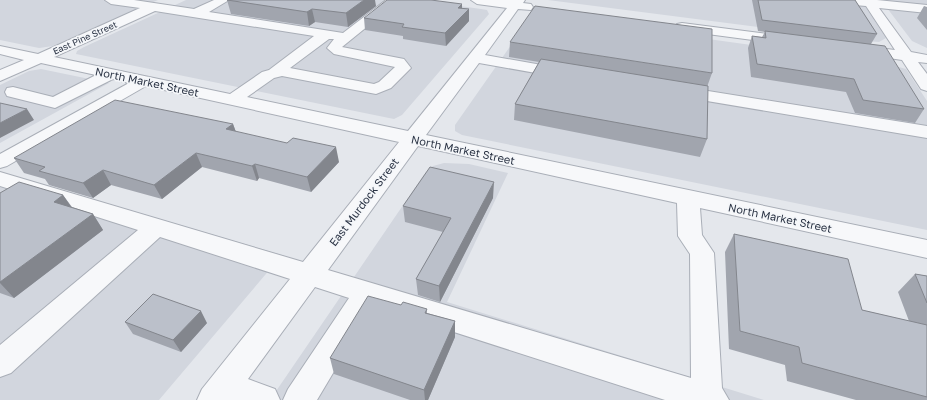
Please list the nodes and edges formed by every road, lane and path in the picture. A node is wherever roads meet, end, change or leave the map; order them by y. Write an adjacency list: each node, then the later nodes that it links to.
1 (111, 0): 9 (street)
2 (169, 0): 9 (street, East Pine Street)
3 (223, 0): 12 (street)
4 (394, 0): 15 (street)
5 (477, 0): 8 (street)
6 (843, 0): 7 (street)
7 (871, 1): 10 (street); 19 (street)
8 (518, 2): 11 (street); 21 (street, East Murdock Street)
9 (154, 7): 12 (street); 20 (street, East Pine Street)
10 (921, 7)
11 (543, 9)
12 (195, 14): 14 (street)
13 (669, 25): 16 (street)
14 (326, 34): 15 (street); 23 (street)
15 (344, 37): 23 (street)
16 (803, 42)
17 (850, 48): 19 (street)
18 (0, 50): 20 (street, North Market Street)
19 (906, 56): 22 (street); 28 (street)
20 (39, 58): 24 (street, North Market Street); 25 (street, East Pine Street)
21 (475, 58): 26 (street); 33 (street, East Murdock Street)
22 (927, 59)
23 (275, 72): 31 (street)
24 (111, 74): 27 (street, North Market Street); 30 (street)
25 (0, 76)
26 (582, 76)
27 (144, 81): 31 (street, North Market Street); 34 (street)
28 (927, 86)
29 (660, 88): 32 (street)
30 (13, 92)
31 (232, 100): 33 (street, North Market Street)
32 (927, 132)
33 (412, 139): 35 (street, North Market Street); 38 (street, East Murdock Street)
34 (0, 176): 36 (street)
35 (688, 198): 37 (street, North Market Street); 42 (street)
36 (157, 227): 38 (street); 40 (street)
37 (927, 249)
38 (309, 275): 39 (street); 41 (street, East Murdock Street)
39 (367, 293): 42 (street); 44 (street)
40 (0, 363)
41 (219, 393): 43 (street)
42 (710, 399)
43 (264, 400)
44 (299, 400)

